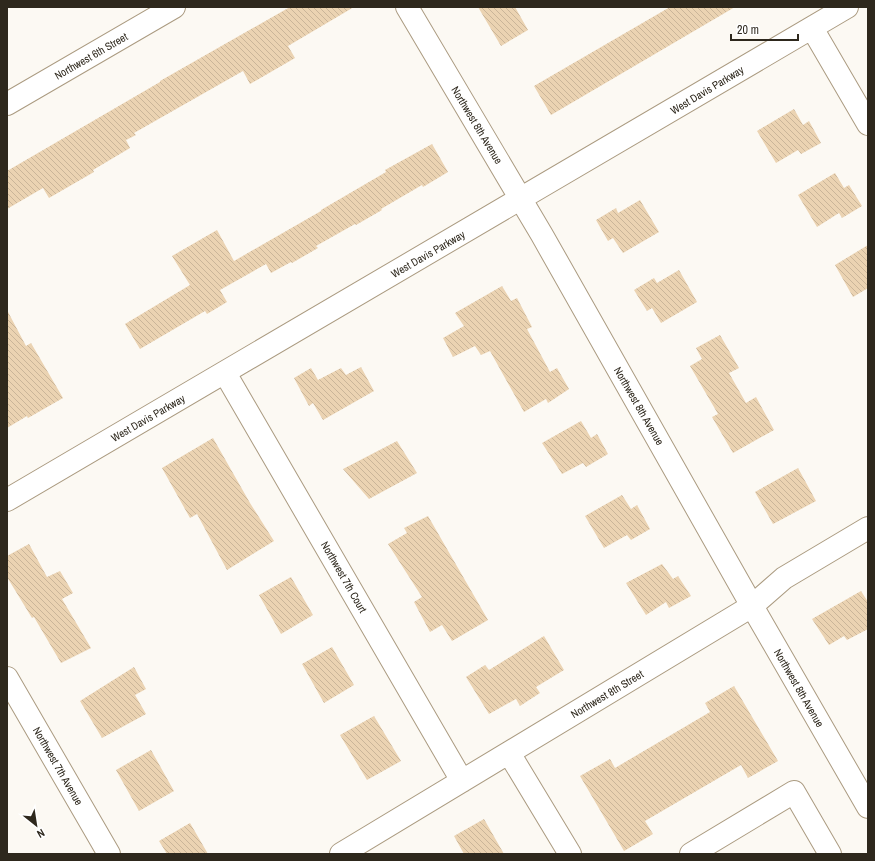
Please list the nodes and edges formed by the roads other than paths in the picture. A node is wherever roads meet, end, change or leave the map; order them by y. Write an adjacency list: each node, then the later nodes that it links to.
1 (174, 7): 5 (street, Northwest 6th Street)
2 (407, 7): 7 (street, Northwest 8th Avenue)
3 (847, 7): 4 (street, West Davis Parkway)
4 (812, 28): 6 (street); 7 (street, West Davis Parkway)
5 (7, 104)
6 (868, 124)
7 (521, 200): 8 (street, West Davis Parkway); 11 (street, Northwest 8th Avenue)
8 (225, 373): 9 (street, West Davis Parkway); 14 (street, Northwest 7th Court)
9 (7, 500)
10 (868, 528): 11 (street, Northwest 8th Street)
11 (752, 606): 13 (street, Northwest 8th Street); 15 (street, Northwest 8th Avenue)
12 (7, 678): 16 (street, Northwest 7th Avenue)
13 (509, 753): 14 (street, Northwest 8th Street); 18 (street)
14 (462, 781): 17 (street, Northwest 8th Street)
15 (868, 807)
16 (109, 854)
17 (341, 854)
18 (570, 854)
19 (691, 854): 20 (street)
20 (830, 854)

